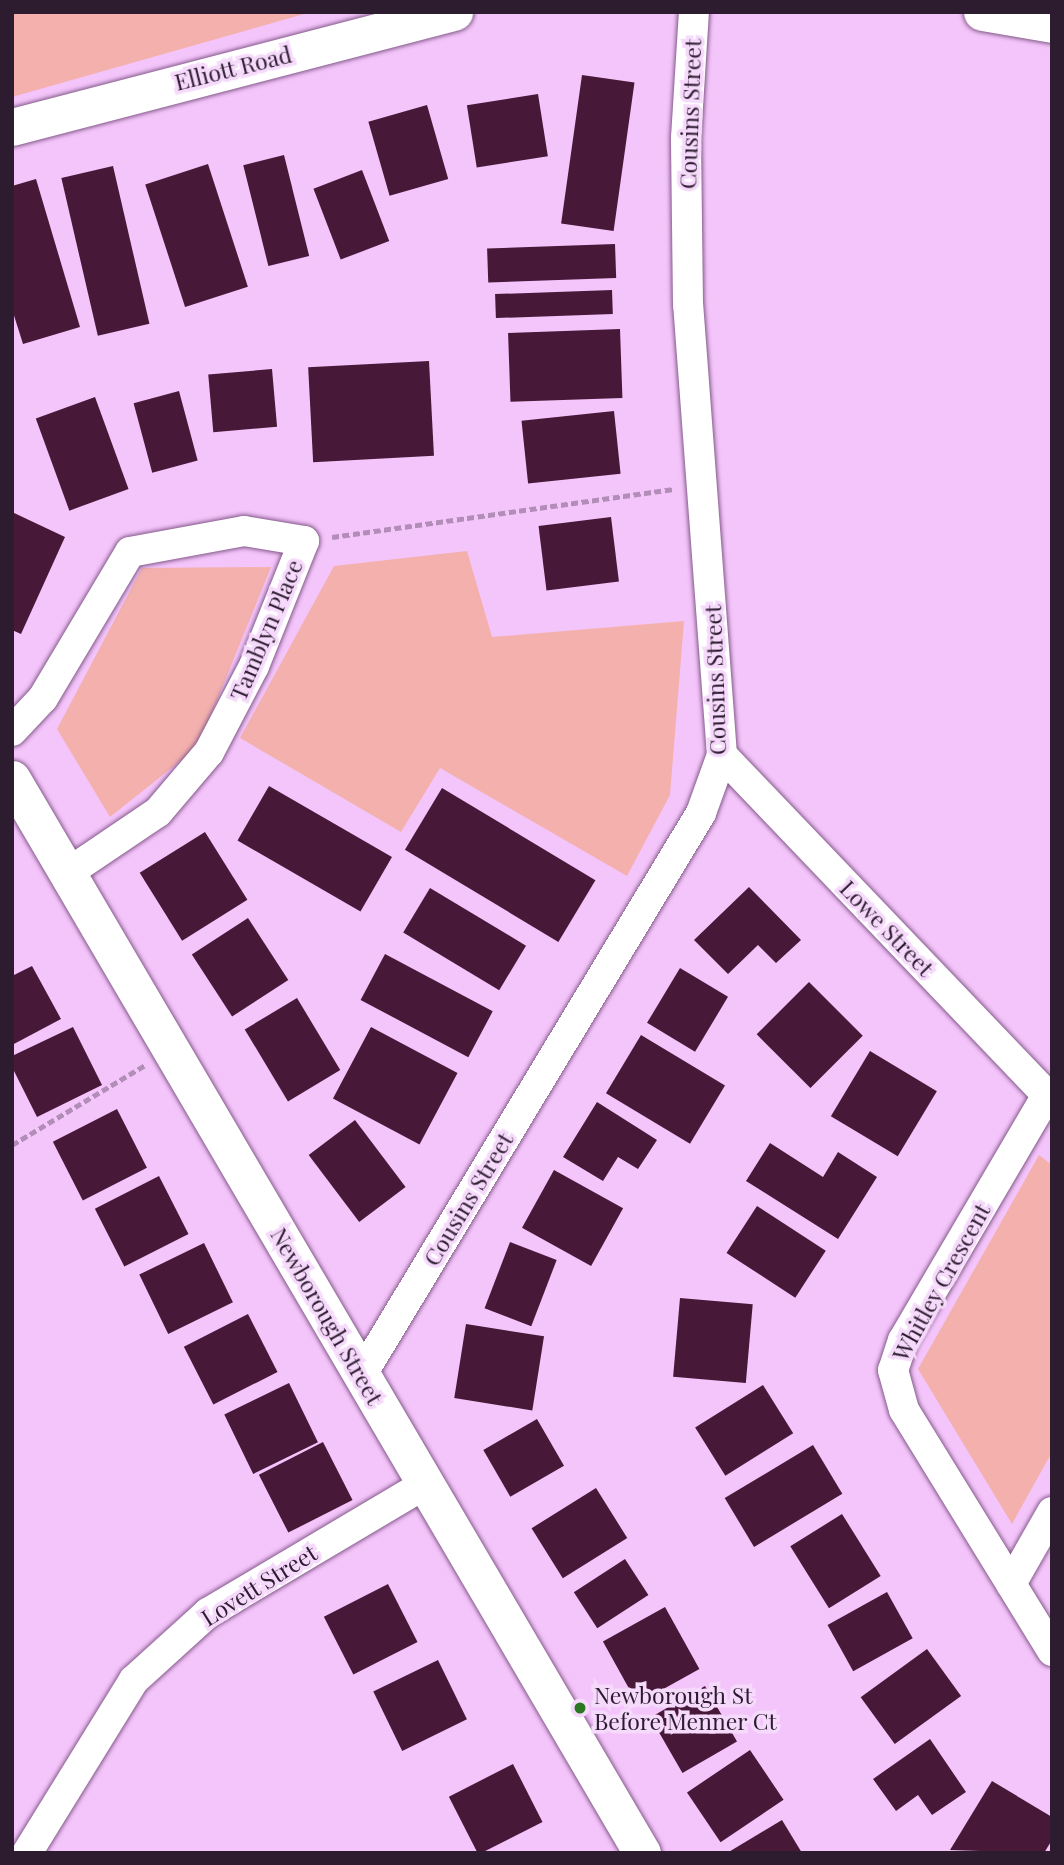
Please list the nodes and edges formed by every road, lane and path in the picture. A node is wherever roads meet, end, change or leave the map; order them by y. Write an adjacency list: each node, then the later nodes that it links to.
1 (454, 12): 5 (street, Elliott Road)
2 (694, 12): 6 (street, Cousins Street)
3 (982, 12): 4 (street)
4 (1052, 24)
5 (12, 127)
6 (703, 485): 7 (path); 9 (street, Cousins Street)
7 (304, 541): 8 (street, Tamblyn Place); 11 (street, Tamblyn Place)
8 (12, 731)
9 (722, 755): 13 (street, Lowe Street); 15 (street, Cousins Street)
10 (12, 779): 11 (street, Newborough Street)
11 (69, 872): 12 (street, Newborough Street)
12 (173, 1049): 14 (path); 15 (street, Newborough Street)
13 (1049, 1098): 18 (street, Whitley Crescent)
14 (12, 1145)
15 (361, 1376): 16 (street, Newborough Street)
16 (424, 1485): 20 (street, Lovett Street); 21 (street, Newborough Street)
17 (1052, 1512): 18 (street)
18 (1011, 1584): 19 (street, Whitley Crescent)
19 (1052, 1651)
20 (27, 1853)
21 (642, 1853)

